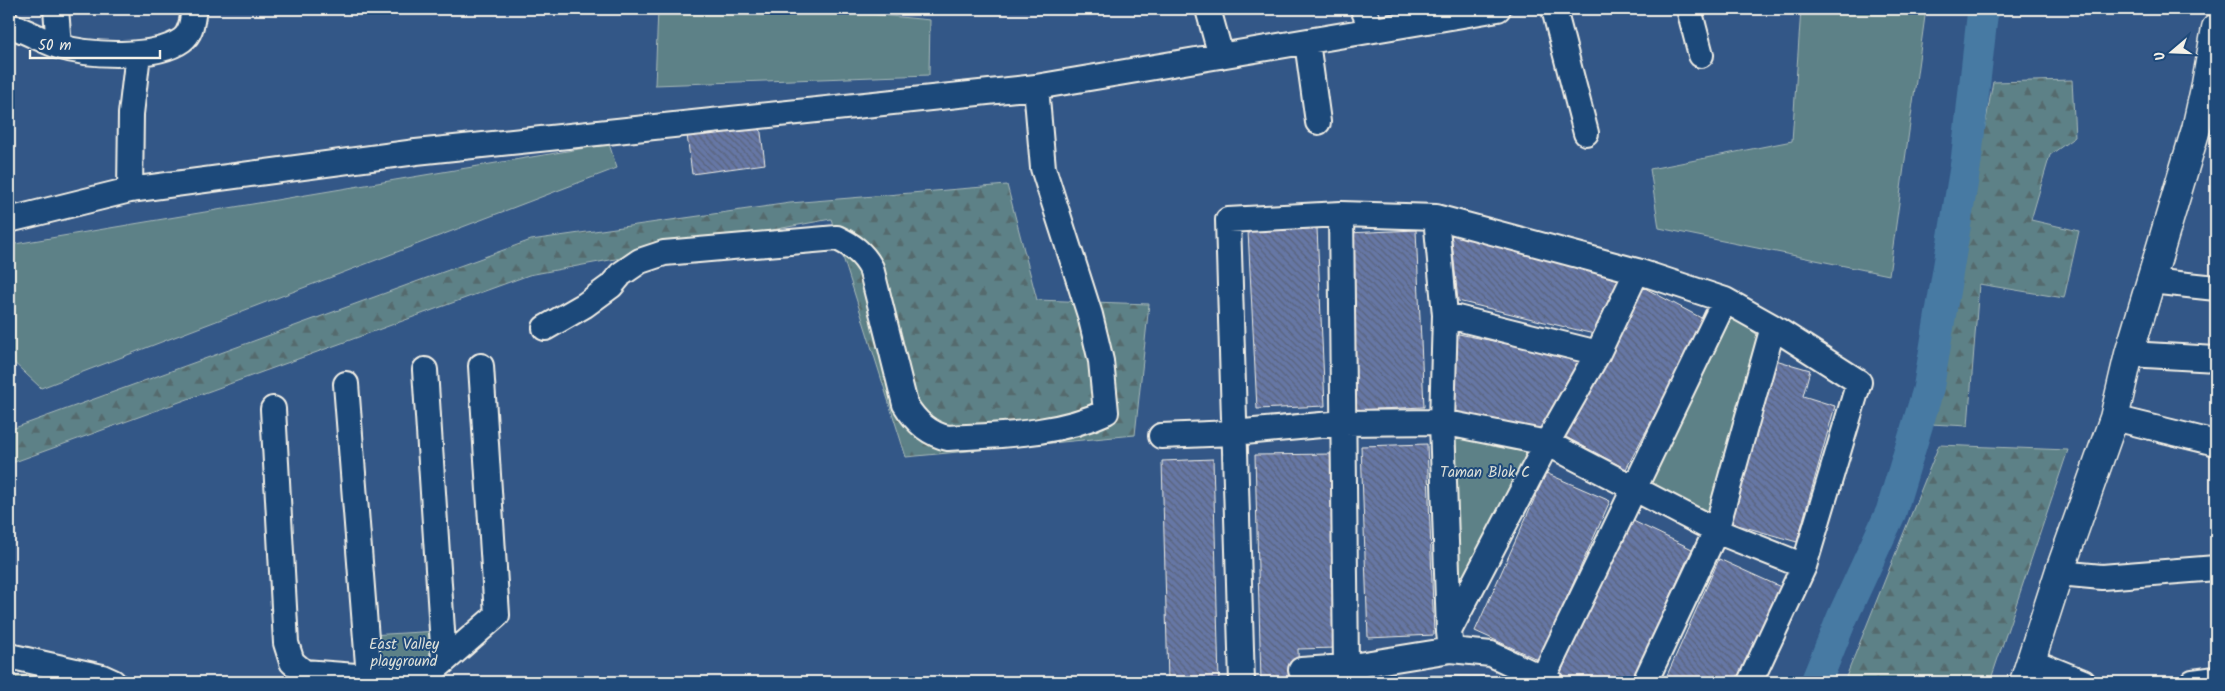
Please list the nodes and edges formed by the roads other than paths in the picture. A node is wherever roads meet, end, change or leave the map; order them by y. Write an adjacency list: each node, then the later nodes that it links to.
1 (56, 9): 12 (street)
2 (194, 9): 13 (street)
3 (1208, 9): 15 (street)
4 (1498, 9): 7 (street)
5 (1554, 9): 18 (street)
6 (1689, 9): 14 (street)
7 (1426, 15): 8 (street)
8 (1367, 19): 11 (street)
9 (9, 25): 12 (street)
10 (2216, 36): 24 (highway)
11 (1307, 42): 15 (street); 17 (street)
12 (59, 46): 13 (street)
13 (138, 54): 19 (street)
14 (1701, 55)
15 (1221, 56): 16 (street)
16 (1036, 87): 19 (street); 29 (street)
17 (1318, 122)
18 (1586, 133)
19 (130, 190): 22 (street)
20 (1341, 214): 21 (street); 38 (street); 40 (street)
21 (1436, 217): 23 (street); 27 (street)
22 (9, 220)
23 (1637, 271): 26 (street); 30 (street)
24 (2150, 282): 25 (street); 31 (highway)
25 (2216, 288)
26 (1724, 300): 28 (street); 44 (street)
27 (1445, 315): 30 (street); 39 (street)
28 (1773, 327): 45 (street); 46 (street)
29 (545, 328)
30 (1598, 353): 42 (street)
31 (2129, 354): 32 (street); 37 (highway)
32 (2216, 360)
33 (481, 366): 51 (street)
34 (425, 370): 51 (street)
35 (346, 384): 56 (street)
36 (273, 409): 56 (street)
37 (2114, 418): 43 (street); 48 (highway)
38 (1343, 422): 39 (street); 40 (street); 52 (street)
39 (1442, 422): 42 (street); 49 (street)
40 (1233, 433): 41 (street); 59 (street)
41 (1161, 436)
42 (1547, 442): 44 (street); 49 (street)
43 (2216, 443)
44 (1633, 488): 45 (street); 57 (street)
45 (1716, 531): 46 (street); 60 (street)
46 (1804, 566): 61 (street)
47 (2216, 568): 48 (street)
48 (2059, 573): 54 (highway)
49 (1450, 641): 52 (street); 57 (street)
50 (9, 656): 58 (street)
51 (444, 661): 56 (street)
52 (1346, 667): 53 (street)
53 (1301, 670)
54 (2028, 672): 62 (street)
55 (2216, 678): 63 (street)
56 (366, 680)
57 (1547, 680)
58 (113, 682)
59 (1242, 682)
60 (1644, 682)
61 (1750, 682)
62 (2082, 682)
63 (2193, 682)

